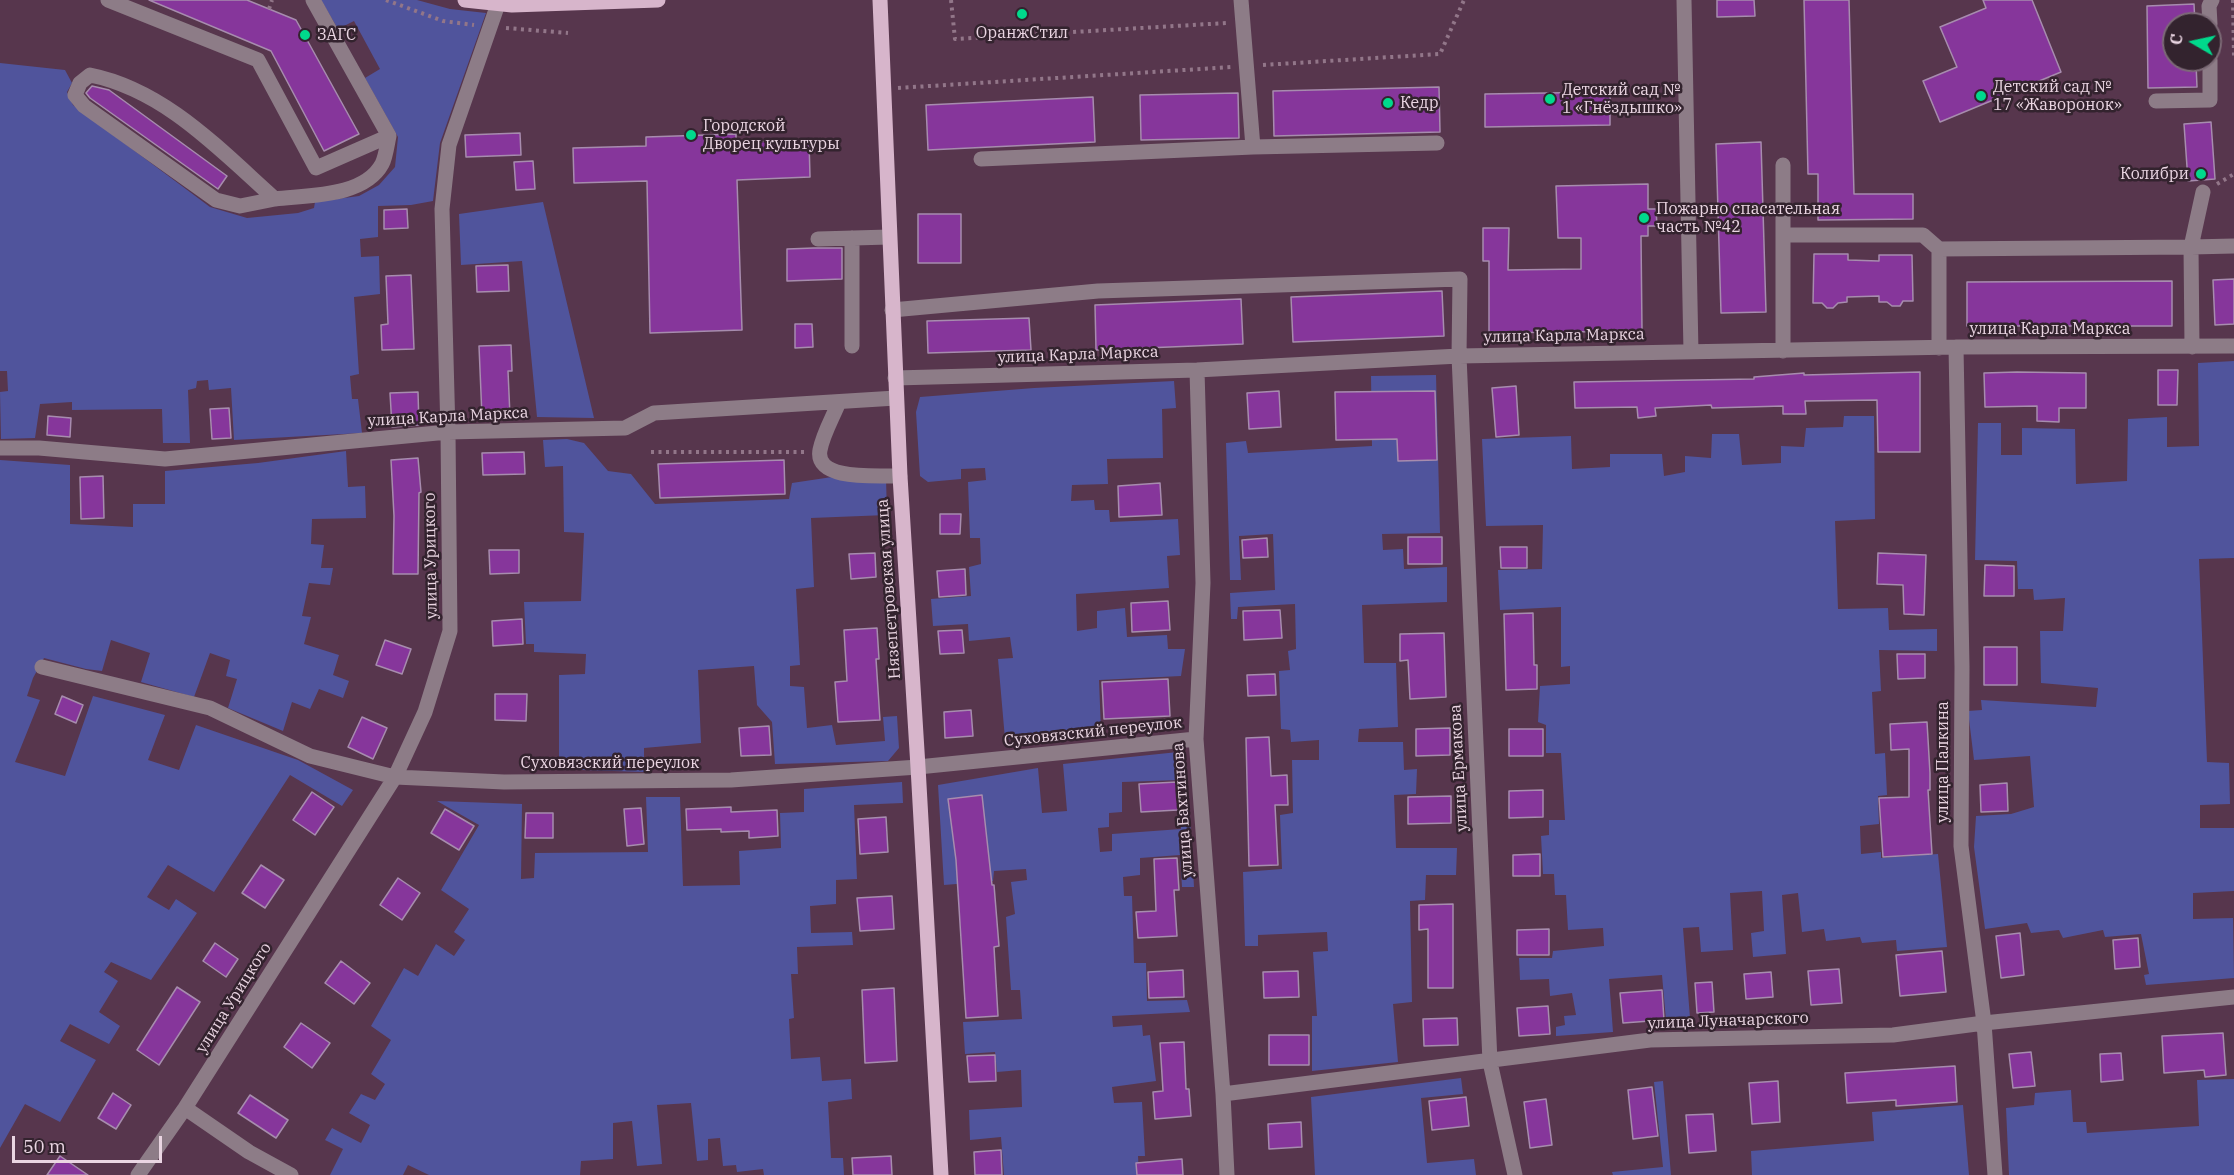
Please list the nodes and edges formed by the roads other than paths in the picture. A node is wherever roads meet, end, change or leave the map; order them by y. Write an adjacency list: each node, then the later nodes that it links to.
1 (108, 0): 11 (street)
2 (314, 0): 11 (street)
3 (465, 0): 8 (main road)
4 (658, 0): 8 (main road)
5 (880, 0): 19 (main road, Нязепетровская улица)
6 (1240, 0): 13 (street)
7 (1684, 0): 32 (street)
8 (498, 4): 38 (street, улица Урицкого)
9 (2210, 72): 10 (street)
10 (2156, 101)
11 (389, 136): 17 (street)
12 (1437, 143): 13 (street)
13 (1253, 147): 14 (street)
14 (981, 159)
15 (1784, 165): 18 (street)
16 (2203, 192): 23 (street)
17 (275, 199): 17 (street)
18 (1783, 235): 24 (street); 31 (street)
19 (889, 237): 20 (street); 25 (main road, Нязепетровская улица)
20 (852, 238): 21 (street); 26 (street)
21 (818, 239)
22 (2234, 246): 23 (street)
23 (2191, 247): 24 (street); 29 (street)
24 (1939, 249): 30 (street)
25 (892, 310): 33 (street, улица Ермакова); 35 (main road, Нязепетровская улица)
26 (852, 346)
27 (2234, 346): 29 (street, улица Карла Маркса)
28 (1956, 347): 29 (street, улица Карла Маркса); 30 (street, улица Карла Маркса); 46 (street, улица Палкина)
29 (2192, 347)
30 (1939, 348): 31 (street, улица Карла Маркса)
31 (1783, 351): 32 (street, улица Карла Маркса)
32 (1691, 352): 33 (street, улица Карла Маркса)
33 (1459, 356): 34 (street, улица Карла Маркса); 47 (street, улица Ермакова)
34 (1197, 370): 35 (street, улица Карла Маркса); 42 (street, улица Бахтинова)
35 (895, 378): 36 (main road, Нязепетровская улица)
36 (896, 398): 37 (street, улица Карла Маркса); 40 (main road, Нязепетровская улица)
37 (839, 402): 38 (street, улица Карла Маркса); 40 (street)
38 (448, 432): 39 (street, улица Карла Маркса); 44 (street, улица Урицкого)
39 (0, 448)
40 (900, 476): 43 (main road, Нязепетровская улица)
41 (42, 667): 44 (street, Суховязский переулок)
42 (1196, 739): 43 (street, Суховязский переулок); 48 (street, улица Бахтинова)
43 (918, 767): 44 (street, Суховязский переулок); 52 (main road, Нязепетровская улица)
44 (395, 777): 49 (street, улица Урицкого)
45 (2234, 997): 46 (street, улица Луначарского)
46 (1984, 1023): 47 (street, улица Луначарского); 55 (street, улица Палкина)
47 (1490, 1062): 48 (street, улица Луначарского); 54 (street, улица Ермакова)
48 (1223, 1094): 53 (street, улица Бахтинова)
49 (185, 1108): 50 (street, улица Урицкого); 51 (street)
50 (138, 1175)
51 (291, 1175)
52 (941, 1175)
53 (1227, 1175)
54 (1515, 1175)
55 (1995, 1175)

